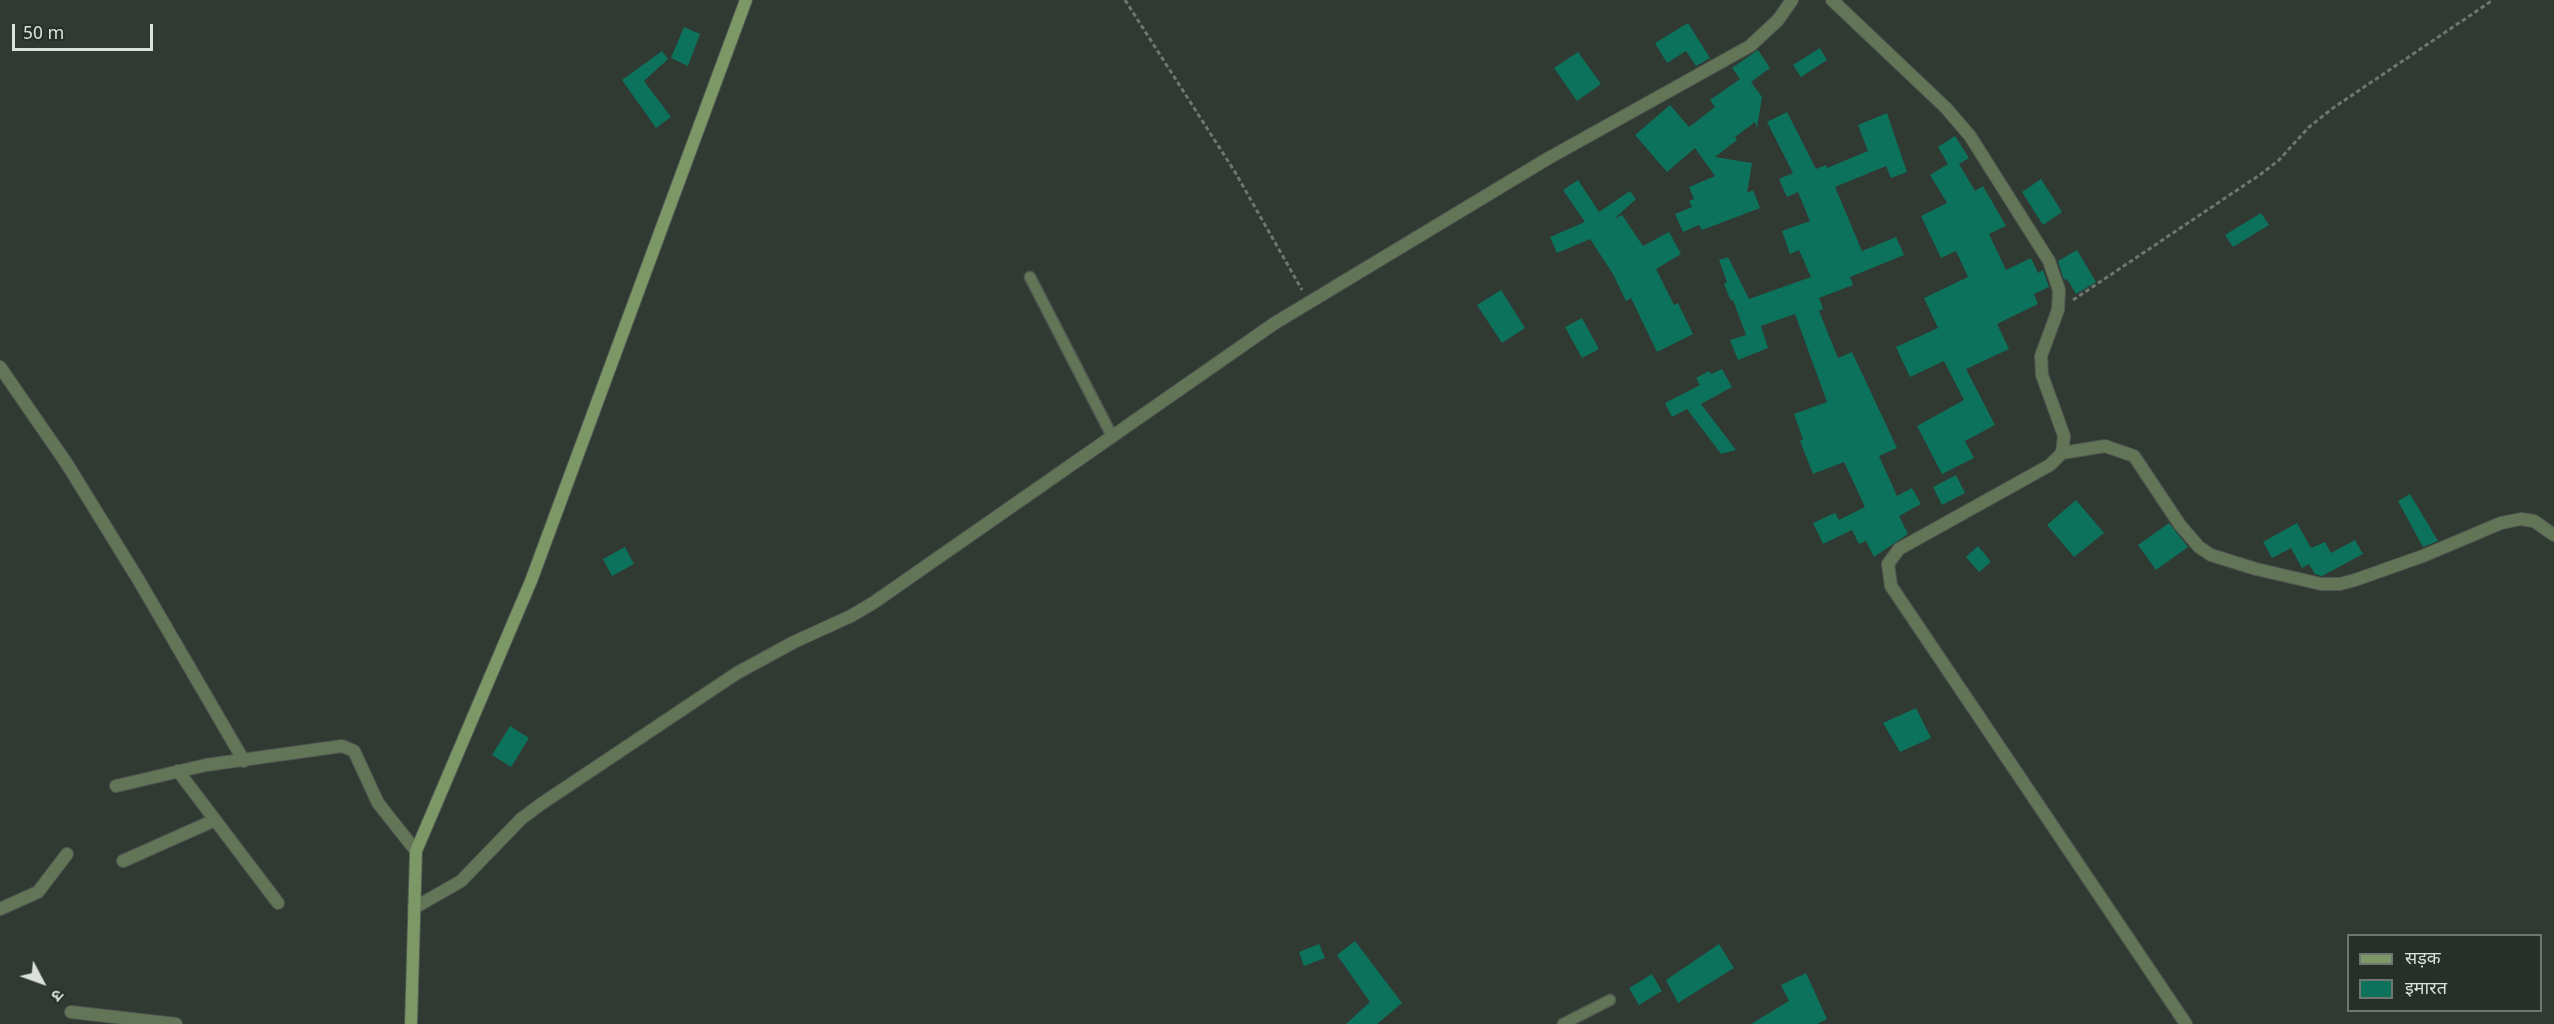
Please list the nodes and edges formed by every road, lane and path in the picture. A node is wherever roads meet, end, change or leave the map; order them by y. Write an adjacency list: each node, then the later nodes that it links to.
1 (746, 0): 17 (main road)
2 (1125, 0): 7 (path)
3 (1792, 0): 7 (street)
4 (2493, 0): 8 (path)
5 (1838, 2): 8 (street)
6 (1030, 277): 10 (lane)
7 (1309, 303): 10 (street)
8 (2058, 310): 11 (street)
9 (0, 367): 13 (street)
10 (1112, 436): 21 (street)
11 (2062, 453): 12 (street); 28 (street)
12 (2554, 535)
13 (244, 761): 14 (street); 17 (street)
14 (178, 771): 15 (street); 16 (street)
15 (116, 786)
16 (215, 820): 19 (street); 20 (street)
17 (416, 851): 21 (main road)
18 (67, 854): 22 (street)
19 (123, 861)
20 (278, 903)
21 (414, 908): 26 (main road)
22 (0, 909)
23 (1610, 1000): 27 (lane)
24 (71, 1012): 25 (street)
25 (176, 1024)
26 (411, 1024)
27 (1563, 1024)
28 (2186, 1024)

